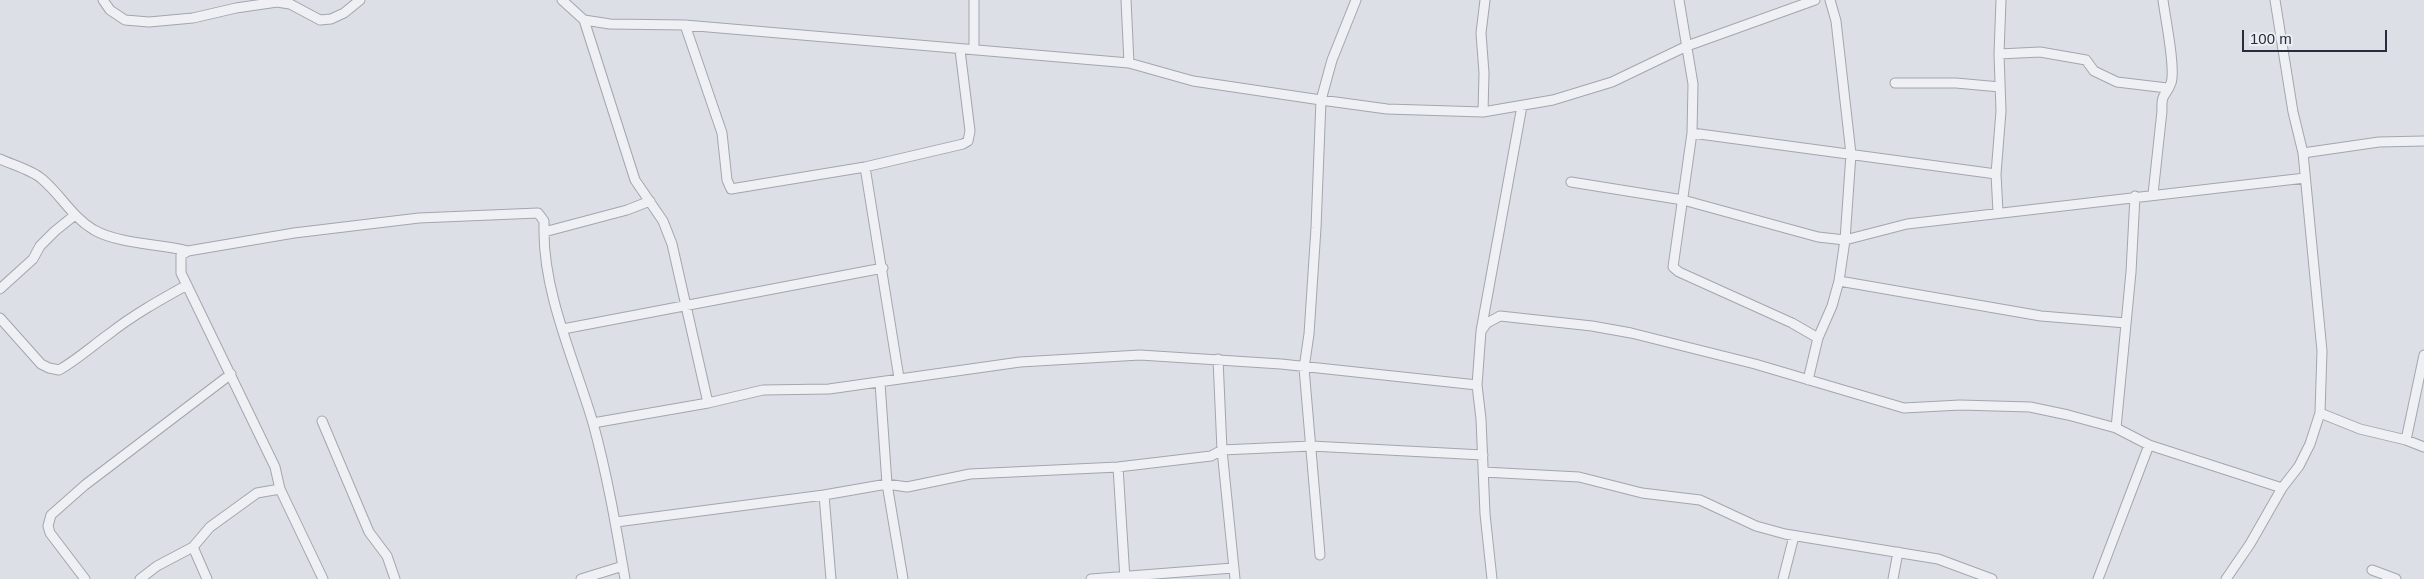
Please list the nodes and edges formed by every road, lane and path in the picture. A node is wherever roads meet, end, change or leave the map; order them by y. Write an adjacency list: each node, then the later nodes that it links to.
1 (103, 0): 2 (street)
2 (360, 0)
3 (562, 0): 14 (street)
4 (974, 0): 17 (street)
5 (1126, 0): 20 (street)
6 (1356, 0): 24 (street)
7 (1485, 0): 26 (street)
8 (1679, 0): 16 (street)
9 (1815, 0): 16 (street)
10 (1830, 0): 30 (street)
11 (2001, 0): 19 (street)
12 (2163, 0): 23 (street)
13 (2275, 0): 29 (street)
14 (584, 20): 15 (street); 39 (street)
15 (685, 25): 18 (street); 32 (street)
16 (1687, 46): 25 (street); 27 (street)
17 (974, 49): 18 (street); 20 (street)
18 (960, 50): 32 (street)
19 (1999, 54): 22 (street); 23 (street)
20 (1129, 63): 24 (street)
21 (1895, 82): 22 (street)
22 (2000, 87): 33 (street)
23 (2167, 88): 36 (street)
24 (1321, 100): 26 (street); 57 (street)
25 (1522, 106): 26 (street); 53 (street)
26 (1483, 112)
27 (1692, 132): 30 (street); 38 (street)
28 (2424, 141): 29 (street)
29 (2303, 153): 34 (street)
30 (1851, 154): 33 (street); 43 (street)
31 (0, 159): 41 (street)
32 (866, 167): 45 (street)
33 (1996, 174): 40 (street)
34 (2305, 178): 36 (street); 64 (street)
35 (1571, 182): 38 (street)
36 (2153, 194): 37 (street)
37 (2135, 196): 40 (street); 51 (street)
38 (1683, 200): 43 (street); 54 (street)
39 (650, 201): 42 (street); 49 (street)
40 (1998, 212): 43 (street)
41 (75, 215): 44 (street); 48 (street)
42 (544, 232): 44 (street); 52 (street)
43 (1846, 240): 46 (street)
44 (188, 251): 47 (street)
45 (883, 268): 49 (street); 59 (street)
46 (1839, 281): 51 (street); 54 (street)
47 (187, 285): 50 (street); 58 (street)
48 (0, 289)
49 (685, 304): 52 (street); 63 (street)
50 (0, 318)
51 (2126, 323): 67 (street)
52 (563, 329): 66 (street)
53 (1481, 331): 60 (street); 62 (street)
54 (1818, 338): 60 (street)
55 (2424, 355): 68 (street)
56 (1218, 359): 57 (street); 59 (street); 72 (street)
57 (1304, 368): 62 (street); 70 (street)
58 (231, 374): 77 (street); 89 (street)
59 (899, 378): 61 (street)
60 (1808, 380): 67 (street)
61 (880, 383): 63 (street); 76 (street)
62 (1477, 385): 73 (street)
63 (708, 403): 66 (street)
64 (2320, 413): 68 (street); 78 (street)
65 (322, 421): 93 (street)
66 (593, 423): 80 (street)
67 (2116, 428): 69 (street)
68 (2406, 440): 71 (street)
69 (2149, 445): 78 (street); 104 (street)
70 (1311, 446): 72 (street); 73 (street); 84 (street)
71 (2424, 447)
72 (1222, 450): 74 (street); 86 (street)
73 (1483, 455): 75 (street)
74 (1118, 467): 76 (street); 88 (street)
75 (1483, 472): 81 (street); 100 (street)
76 (887, 484): 79 (street); 97 (street)
77 (280, 488): 82 (street); 92 (street)
78 (2282, 488): 105 (street)
79 (824, 495): 80 (street); 96 (street)
80 (616, 522): 85 (street)
81 (1794, 536): 83 (street); 101 (street)
82 (192, 547): 90 (street); 91 (street)
83 (1898, 552): 102 (street); 103 (street)
84 (1320, 555)
85 (622, 566): 94 (street); 95 (street)
86 (1234, 568): 88 (street); 99 (street)
87 (2372, 570): 106 (street)
88 (1125, 578): 98 (street)
89 (85, 579)
90 (140, 579)
91 (207, 579)
92 (323, 579)
93 (395, 579)
94 (581, 579)
95 (624, 579)
96 (831, 579)
97 (903, 579)
98 (1091, 579)
99 (1235, 579)
100 (1492, 579)
101 (1783, 579)
102 (1893, 579)
103 (1992, 579)
104 (2098, 579)
105 (2226, 579)
106 (2396, 579)

